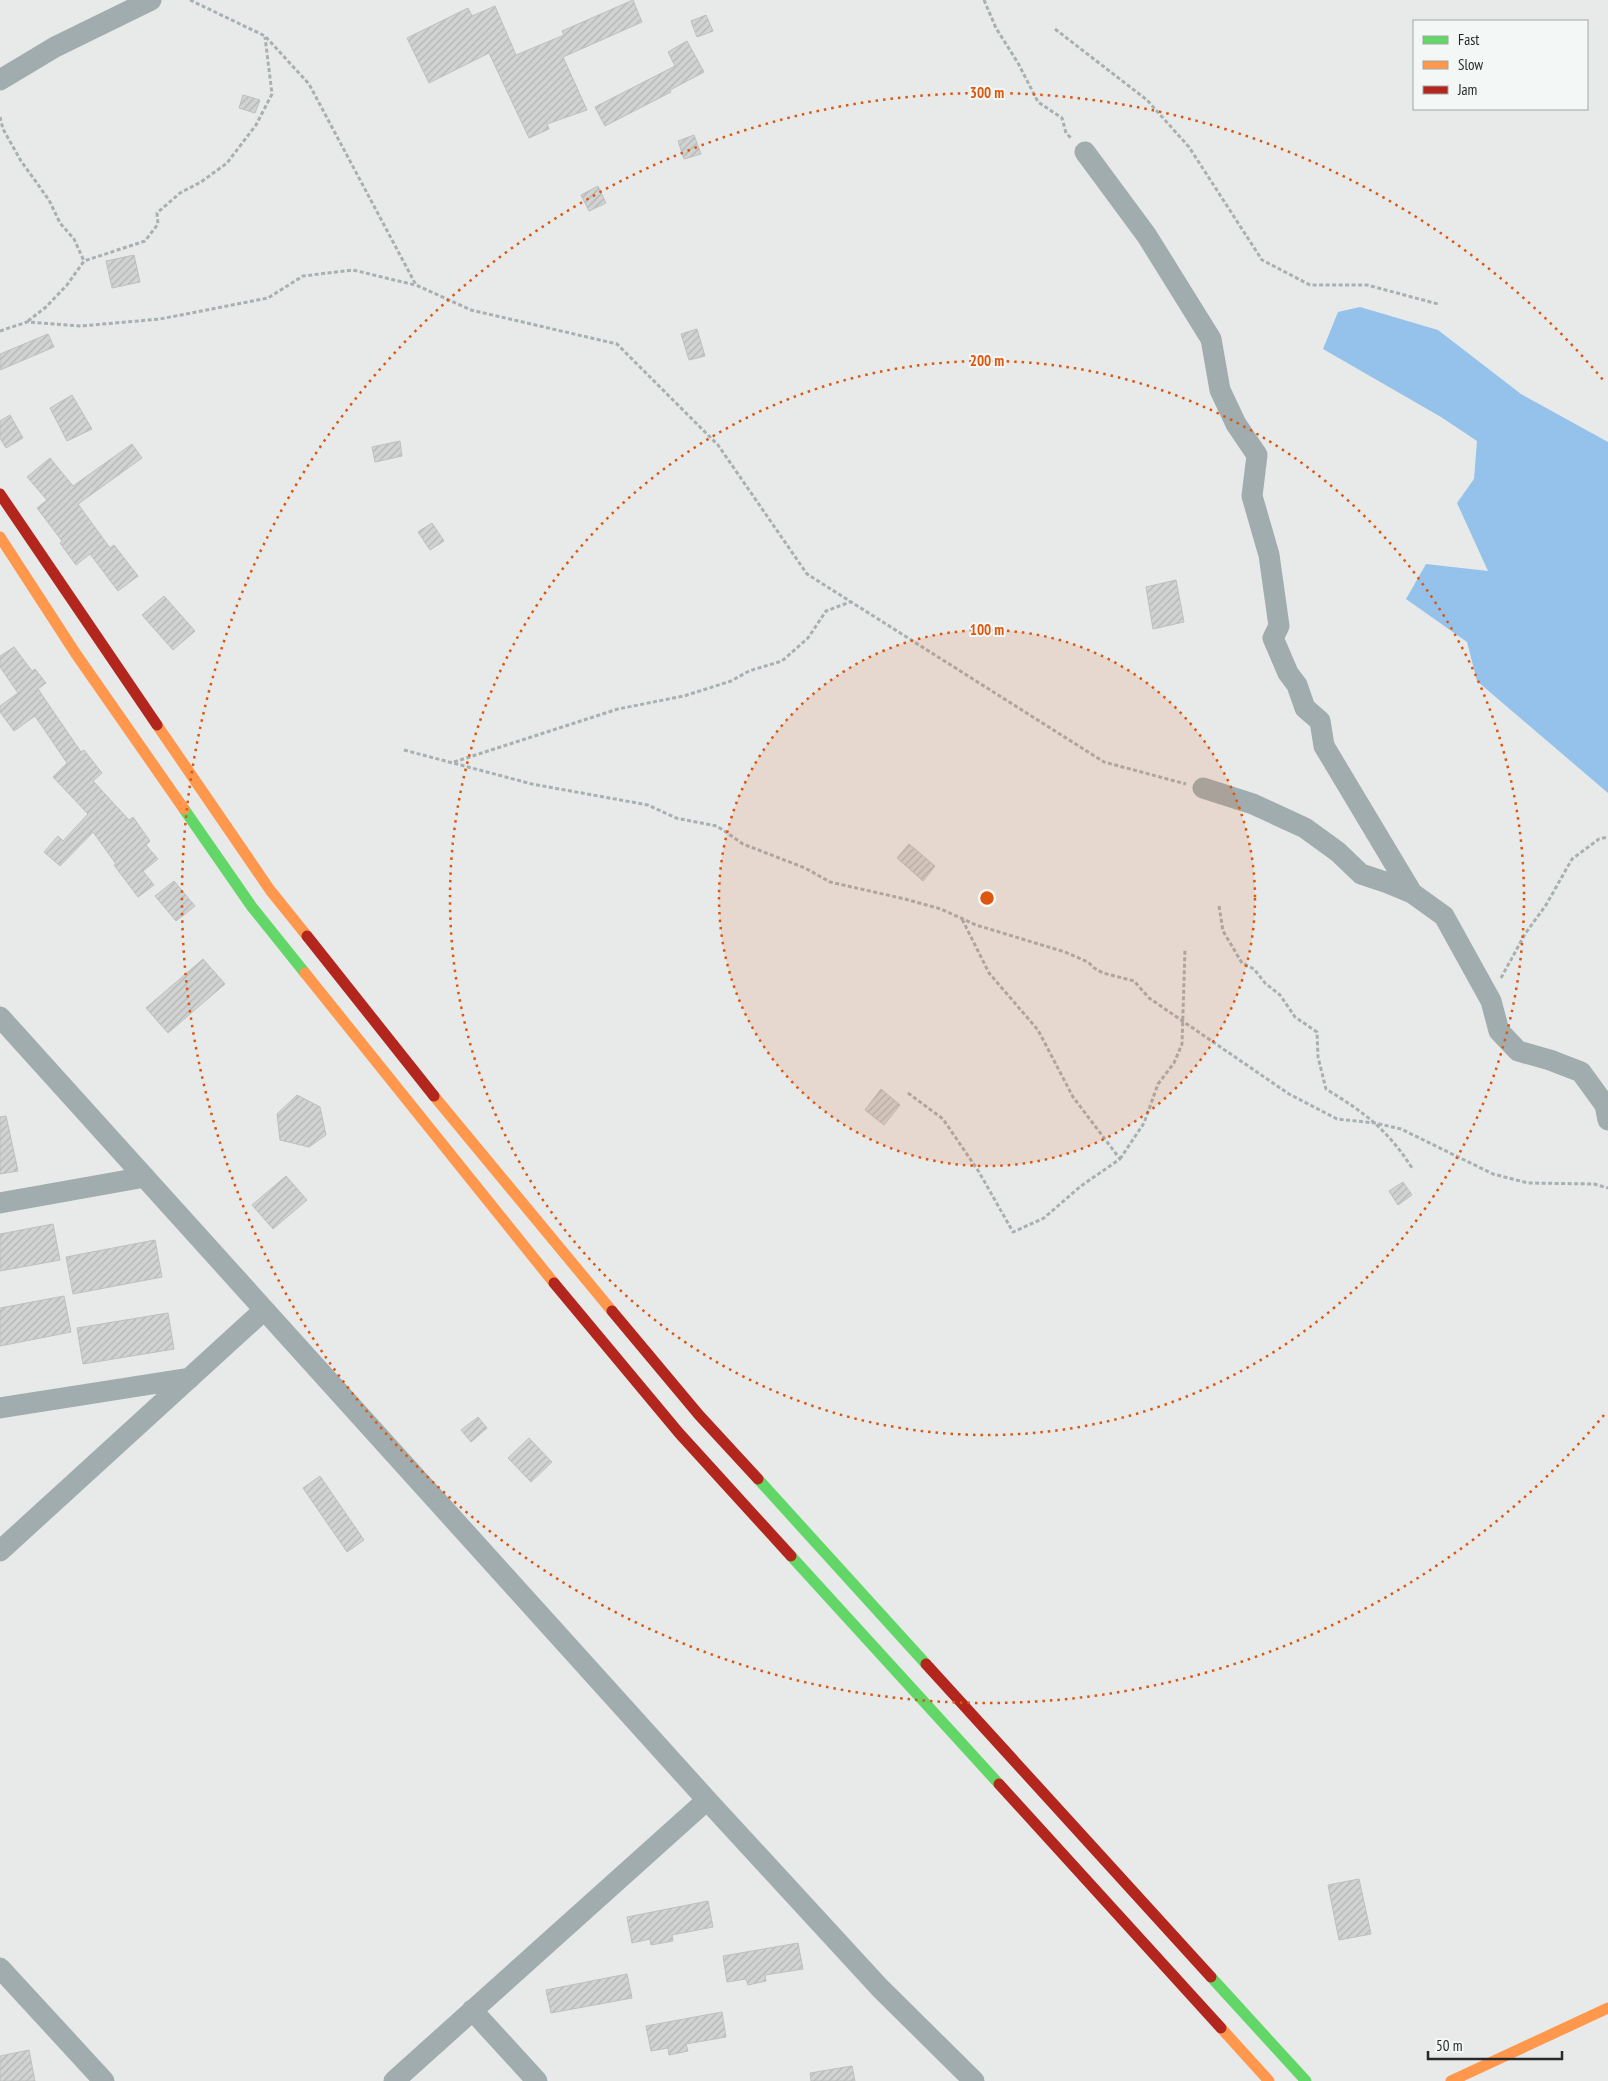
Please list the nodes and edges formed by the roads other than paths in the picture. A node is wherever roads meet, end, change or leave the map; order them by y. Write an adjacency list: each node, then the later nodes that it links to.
1 (151, 0): 2 (street)
2 (0, 80)
3 (1085, 152): 7 (street)
4 (0, 494): 9 (main road)
5 (0, 537): 10 (main road)
6 (1203, 788): 7 (street)
7 (1412, 893): 11 (street)
8 (0, 1017): 12 (street)
9 (424, 1083): 10 (main road); 15 (main road)
10 (406, 1097): 15 (main road)
11 (1608, 1120)
12 (145, 1177): 13 (street); 14 (street)
13 (0, 1202)
14 (263, 1310): 16 (street); 20 (street)
15 (624, 1348): 19 (main road); 19 (main road)
16 (190, 1378): 17 (street); 18 (street)
17 (0, 1408)
18 (0, 1551)
19 (900, 1656): 22 (main road); 22 (main road)
20 (707, 1800): 24 (street); 28 (street)
21 (0, 1968): 25 (street)
22 (1188, 1972): 29 (main road); 30 (main road)
23 (1608, 2008): 31 (main road)
24 (472, 2010): 26 (street); 27 (street)
25 (104, 2081)
26 (394, 2081)
27 (537, 2081)
28 (974, 2081)
29 (1269, 2081)
30 (1306, 2081)
31 (1451, 2081)

